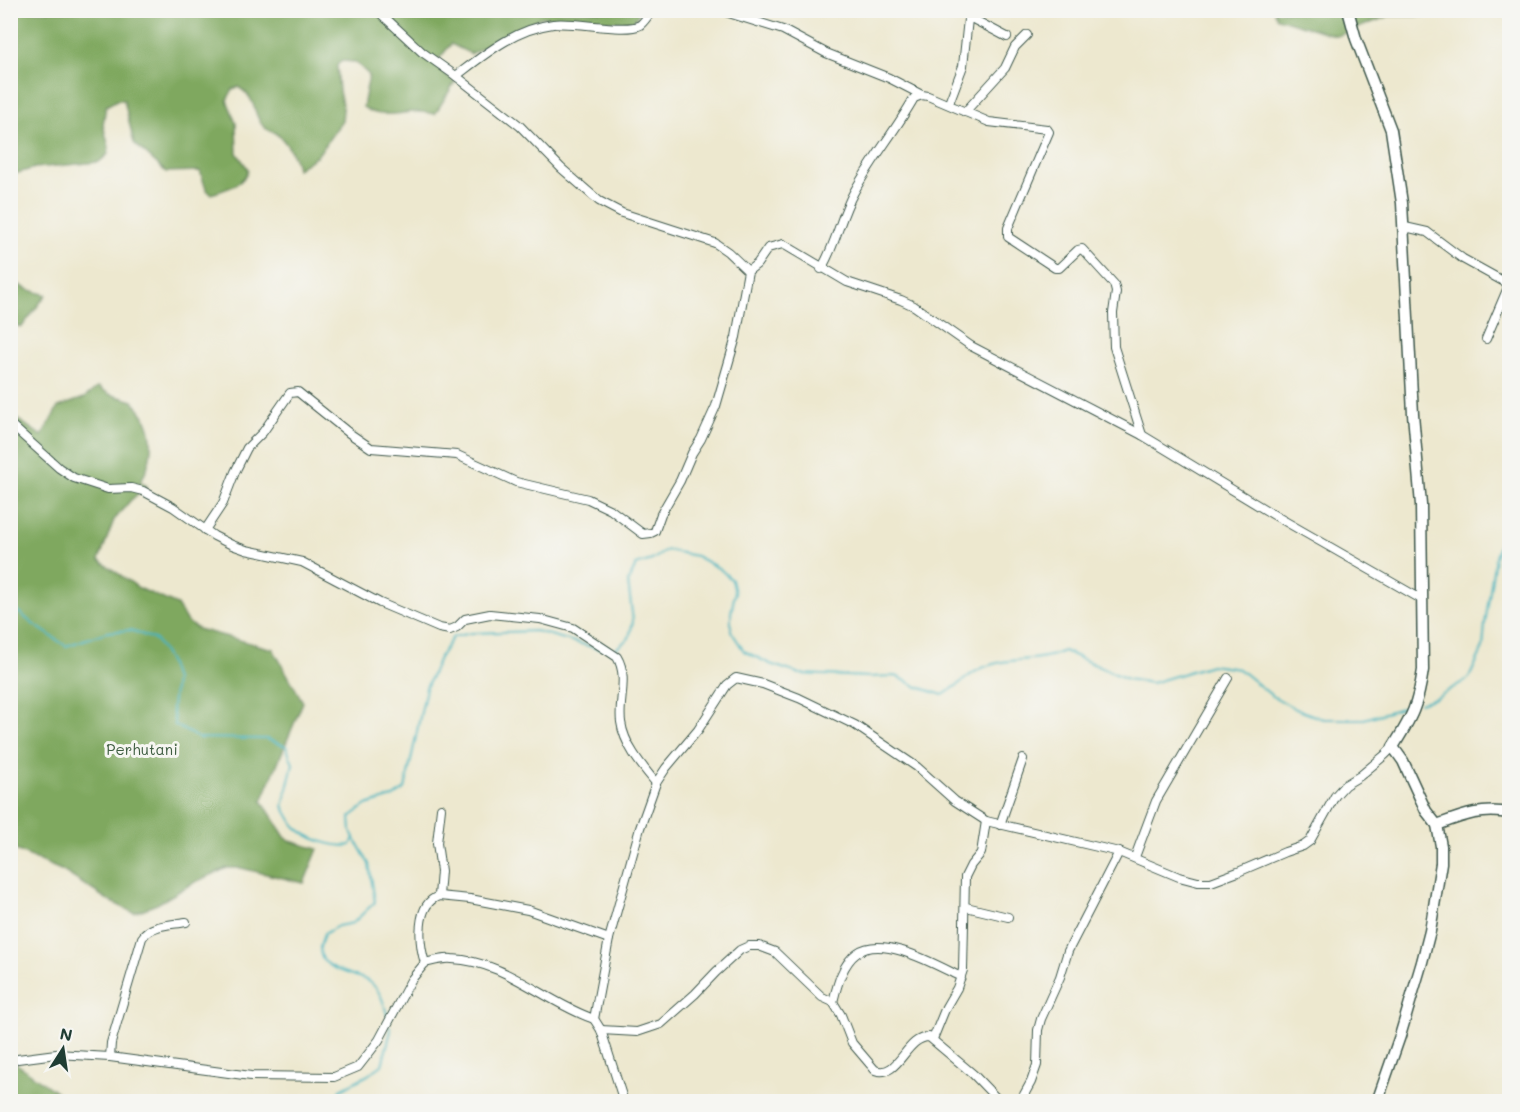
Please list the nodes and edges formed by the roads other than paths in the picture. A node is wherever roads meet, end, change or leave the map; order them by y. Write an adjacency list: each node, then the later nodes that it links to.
1 (376, 10): 7 (street)
2 (652, 10): 7 (street)
3 (719, 10): 8 (street)
4 (1348, 10): 11 (street)
5 (1027, 35): 10 (street)
6 (1007, 38): 9 (street)
7 (456, 76): 13 (street)
8 (922, 95): 9 (street); 12 (street)
9 (949, 103): 10 (street)
10 (965, 112): 17 (street)
11 (1405, 227): 14 (street); 19 (street)
12 (821, 269): 13 (street); 17 (street)
13 (748, 272): 18 (street)
14 (1509, 285): 15 (street)
15 (1486, 339)
16 (10, 424): 18 (street)
17 (1142, 435): 19 (street)
18 (205, 530): 23 (street)
19 (1421, 598): 21 (street)
20 (1228, 678): 30 (street)
21 (1393, 747): 28 (street); 30 (street)
22 (1023, 759): 27 (street)
23 (656, 783): 26 (street); 35 (street)
24 (441, 808): 31 (street)
25 (1509, 813): 28 (street)
26 (986, 821): 27 (street); 32 (street)
27 (1000, 825): 29 (street)
28 (1437, 825): 47 (street)
29 (1119, 852): 30 (street); 46 (street)
30 (1135, 857)
31 (438, 896): 35 (street); 36 (street)
32 (966, 907): 33 (street); 37 (street)
33 (1008, 917)
34 (186, 922): 42 (street)
35 (609, 939): 39 (street)
36 (424, 963): 39 (street); 42 (street)
37 (962, 977): 38 (street); 41 (street)
38 (833, 1002): 40 (street); 41 (street)
39 (594, 1019): 40 (street)
40 (601, 1030): 44 (street)
41 (933, 1039): 45 (street)
42 (110, 1057): 43 (street)
43 (10, 1060)
44 (624, 1101)
45 (1000, 1101)
46 (1020, 1101)
47 (1377, 1101)

